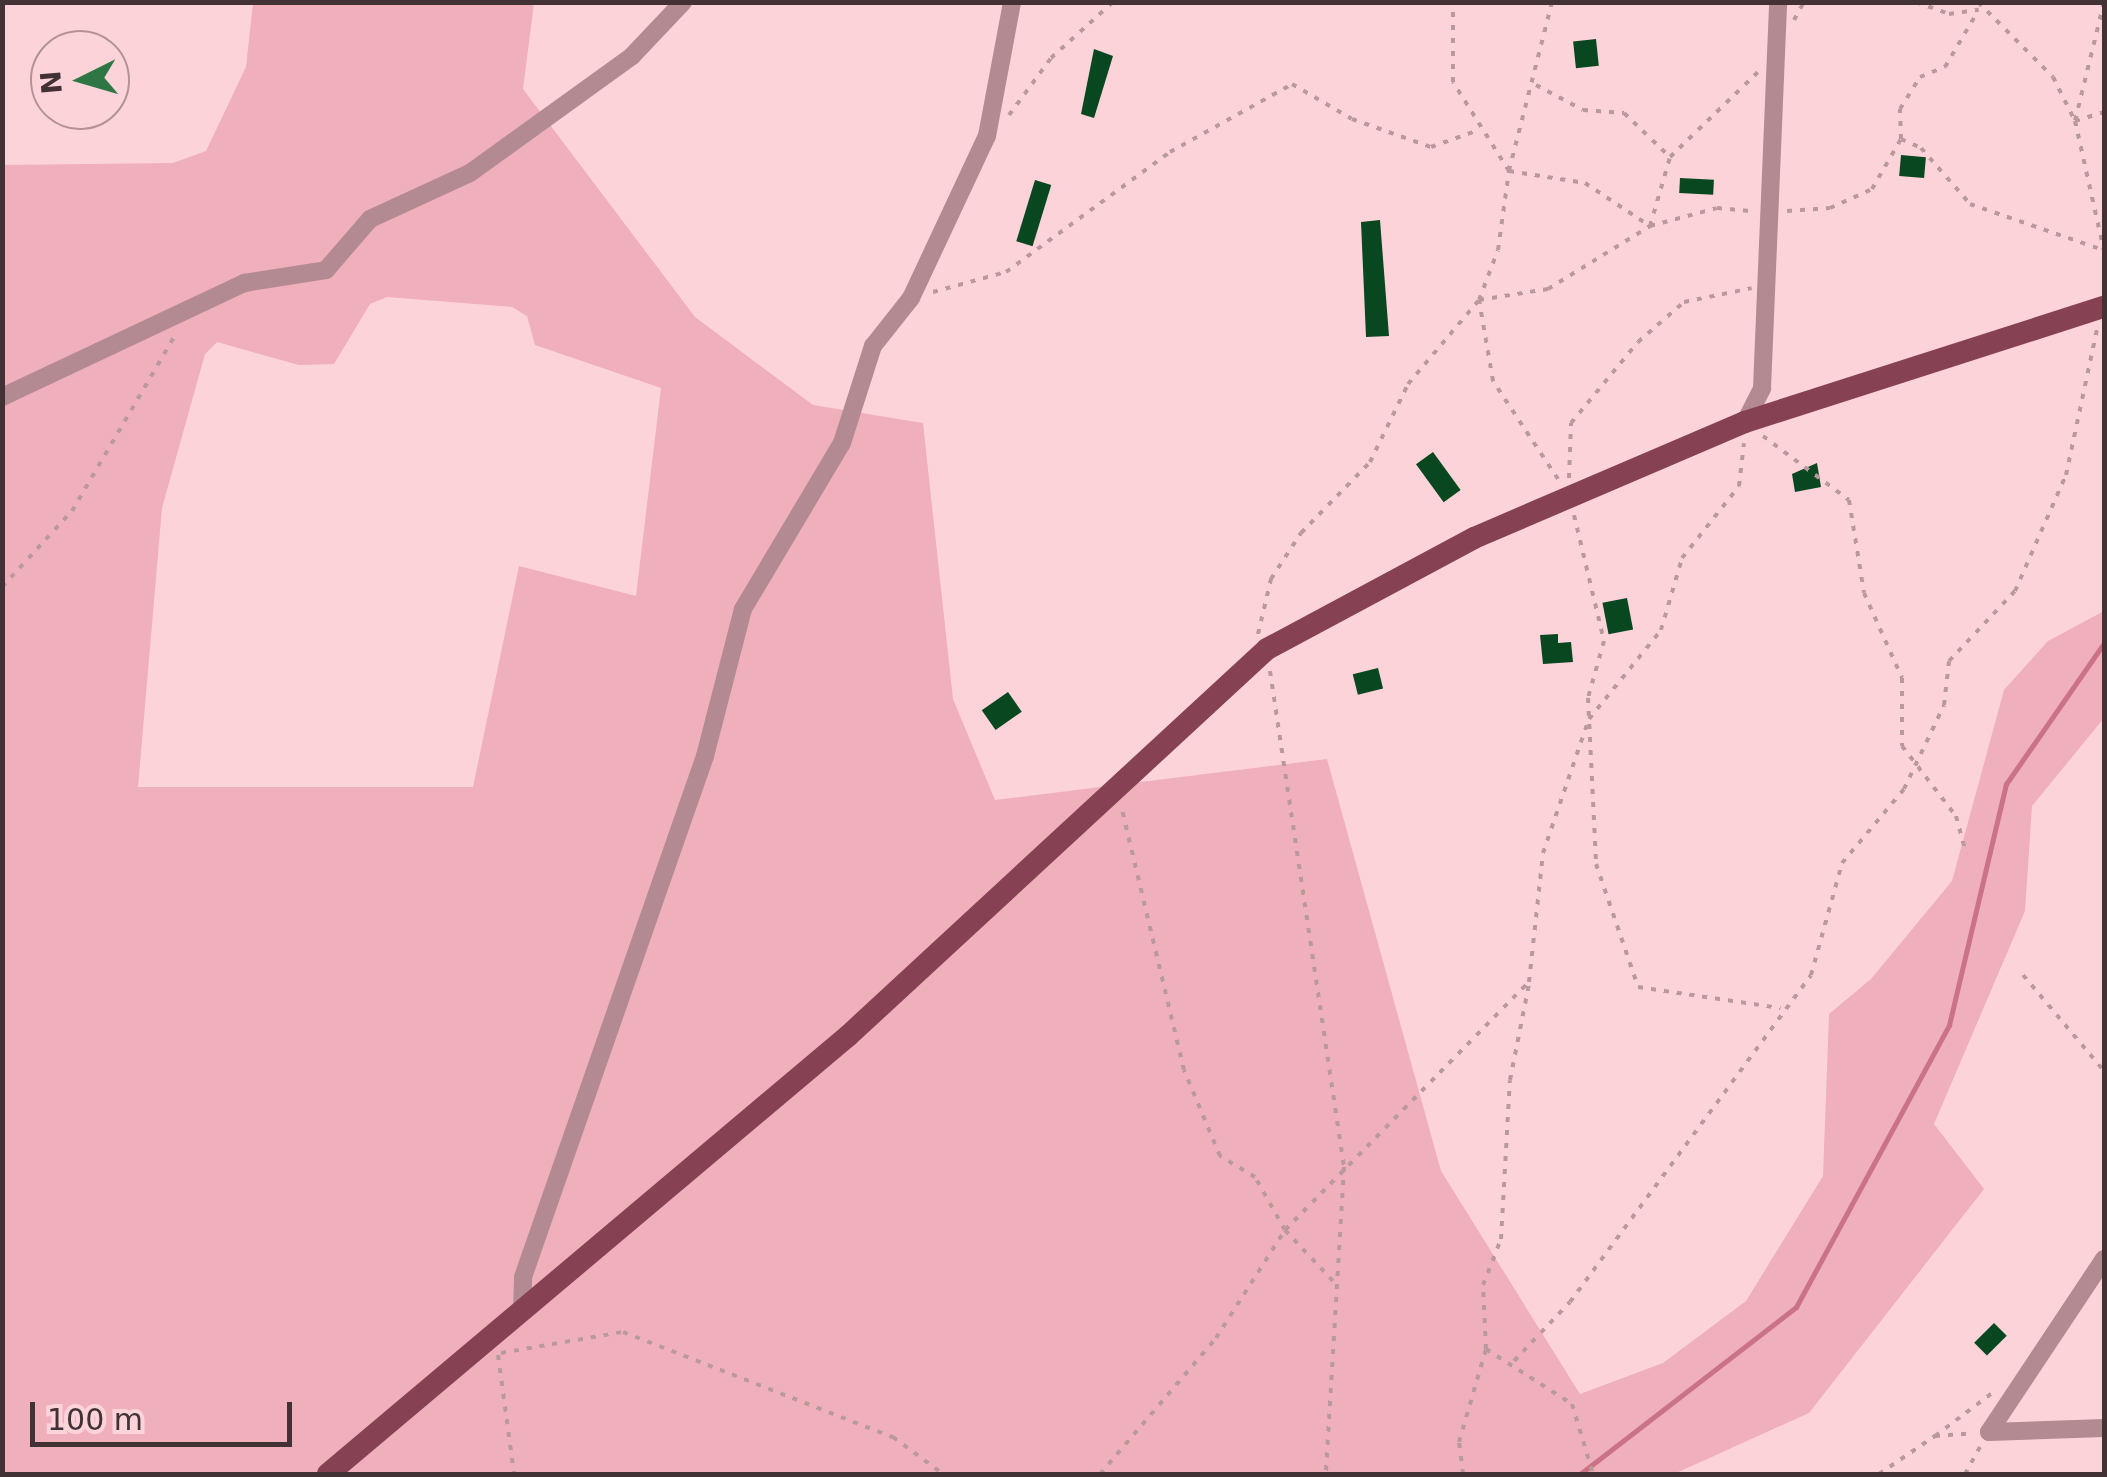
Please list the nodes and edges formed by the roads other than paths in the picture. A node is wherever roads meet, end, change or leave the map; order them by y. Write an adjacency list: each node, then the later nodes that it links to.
1 (683, 2): 5 (street)
2 (1012, 2): 8 (street)
3 (1778, 2): 6 (street)
4 (2103, 308): 6 (main road)
5 (2, 397)
6 (1745, 422): 8 (main road)
7 (2104, 1259): 9 (street)
8 (522, 1310): 10 (main road)
9 (2104, 1428)
10 (328, 1474)

